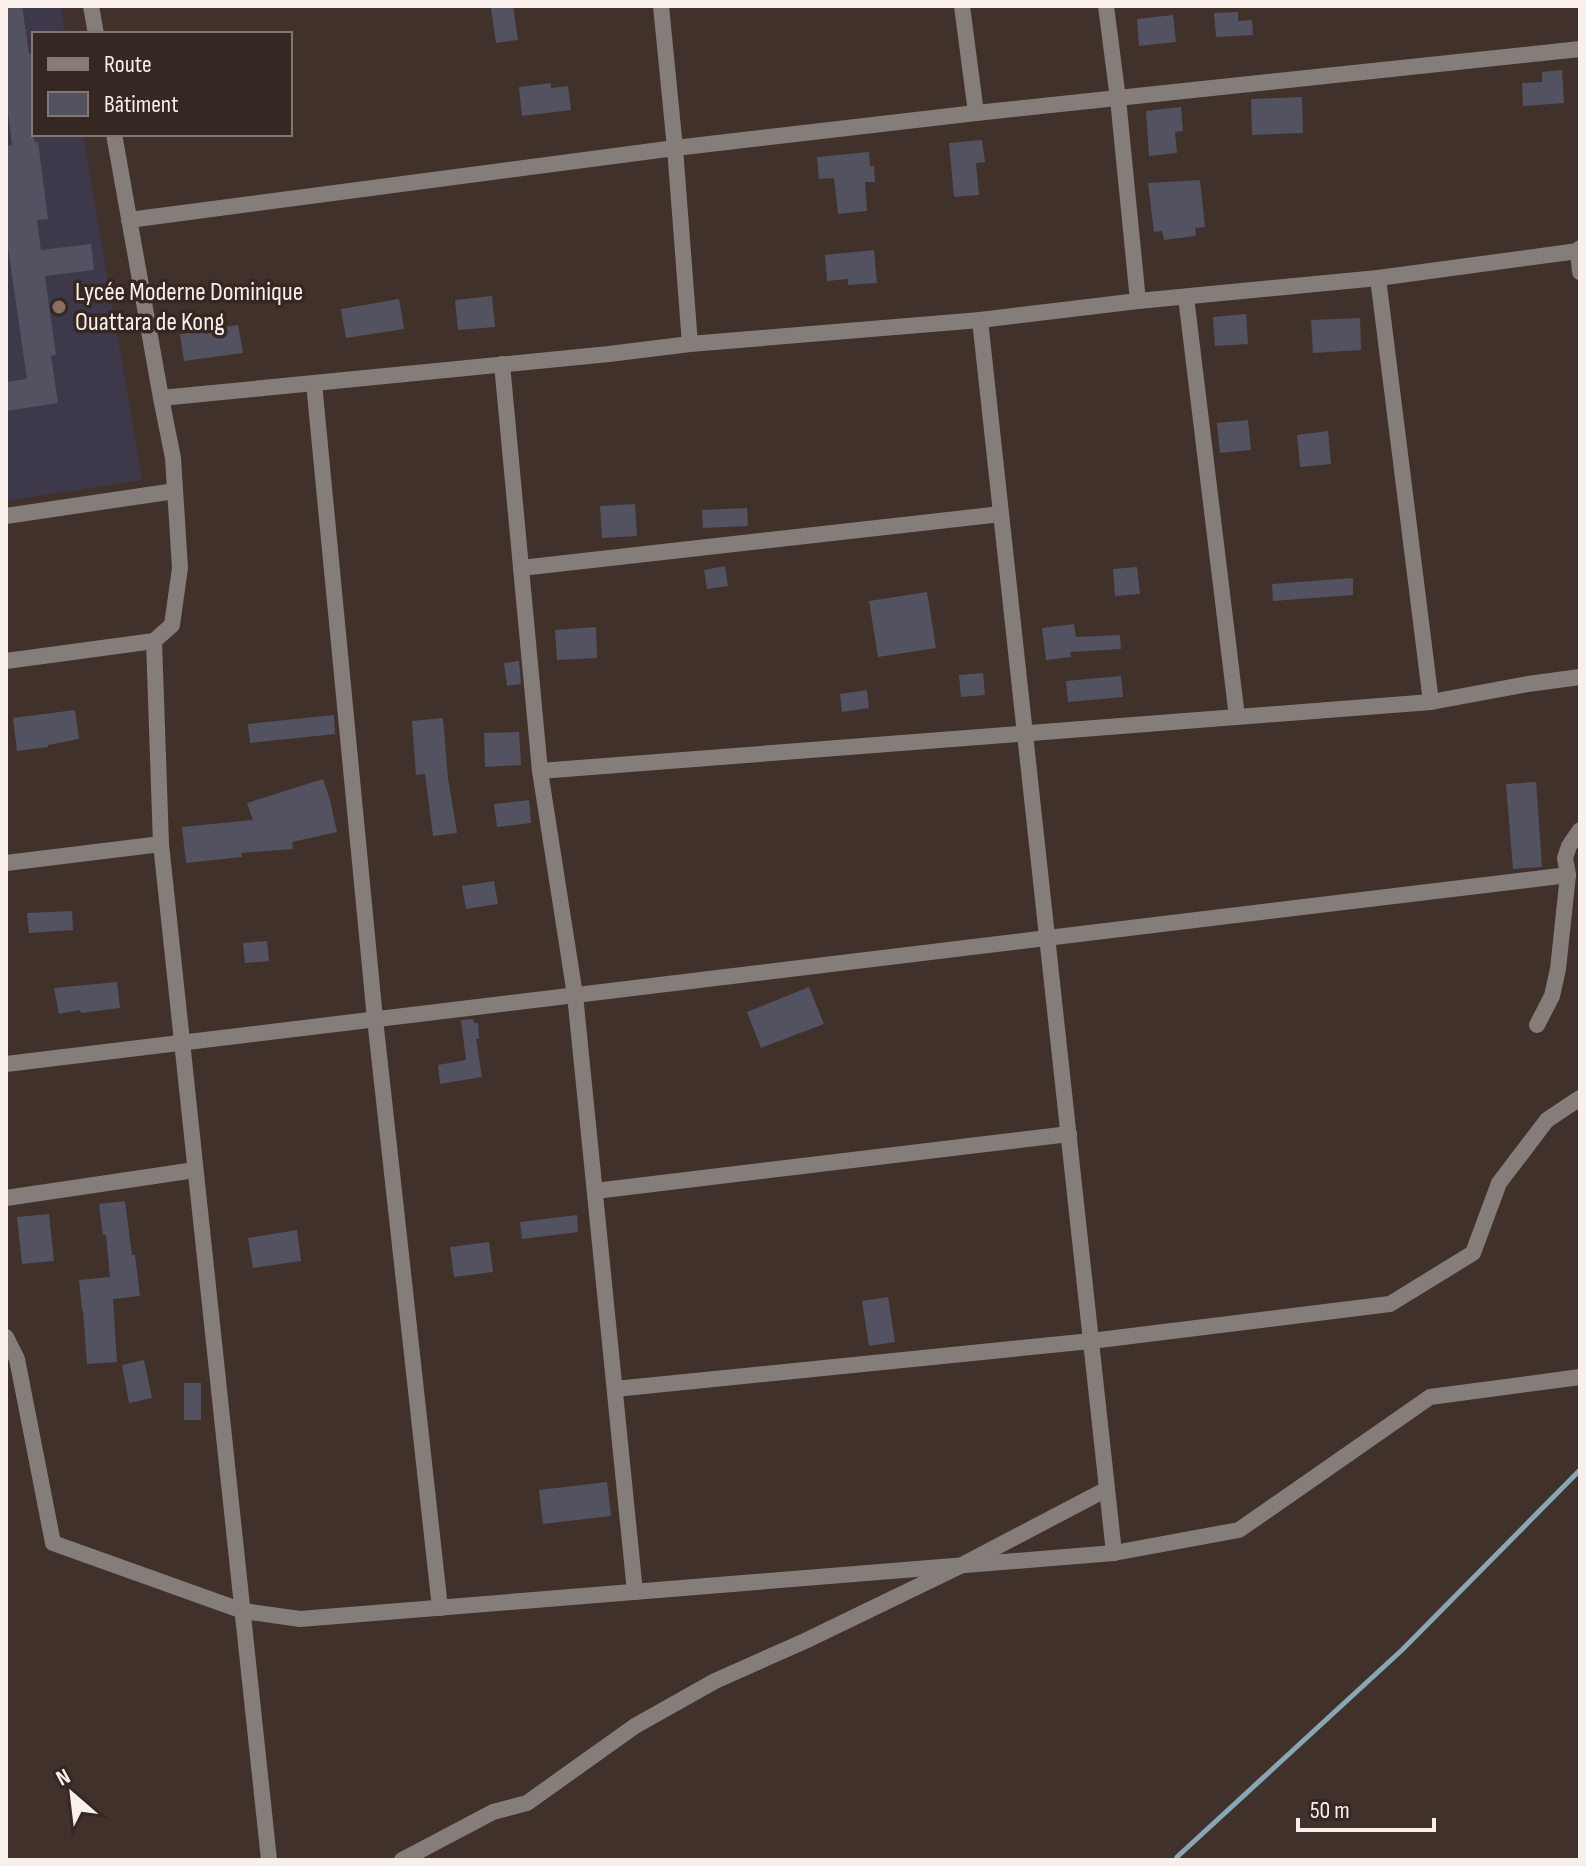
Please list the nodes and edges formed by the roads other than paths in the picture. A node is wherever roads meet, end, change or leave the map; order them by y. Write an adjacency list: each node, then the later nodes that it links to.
1 (91, 6): 5 (street)
2 (661, 6): 10 (street)
3 (962, 6): 8 (street)
4 (1106, 6): 7 (street)
5 (96, 32)
6 (1580, 49): 7 (street)
7 (1118, 99): 8 (street); 16 (street)
8 (976, 113): 10 (street)
9 (114, 136): 11 (street)
10 (675, 148): 11 (street); 18 (street)
11 (129, 220): 21 (street)
12 (1579, 250): 13 (street); 14 (street)
13 (1580, 272)
14 (1378, 278): 15 (street); 29 (street)
15 (1186, 297): 16 (street); 30 (street)
16 (1138, 301): 17 (street)
17 (980, 320): 18 (street); 23 (street)
18 (690, 344): 19 (street)
19 (502, 364): 20 (street); 25 (street)
20 (314, 383): 21 (street); 39 (street)
21 (161, 398): 22 (street)
22 (175, 491): 24 (street); 26 (street)
23 (1001, 514): 25 (street); 31 (street)
24 (6, 516)
25 (521, 568): 32 (street)
26 (154, 641): 27 (street); 34 (street)
27 (6, 661)
28 (1580, 677): 29 (street)
29 (1431, 702): 30 (street)
30 (1237, 717): 31 (street)
31 (1026, 733): 32 (street); 37 (street)
32 (540, 771): 38 (street)
33 (1580, 830): 36 (street)
34 (161, 844): 35 (street); 41 (street)
35 (6, 863)
36 (1568, 875): 37 (street); 40 (street)
37 (1048, 938): 38 (street); 44 (street)
38 (575, 995): 39 (street); 46 (street)
39 (375, 1019): 41 (street); 56 (street)
40 (1537, 1025)
41 (181, 1043): 42 (street); 45 (street)
42 (6, 1064)
43 (1580, 1098): 49 (street)
44 (1069, 1134): 46 (street); 49 (street)
45 (195, 1170): 47 (street); 57 (street)
46 (595, 1191): 51 (street)
47 (6, 1197)
48 (6, 1337): 57 (street)
49 (1091, 1341): 51 (street); 52 (street)
50 (1580, 1377): 53 (street)
51 (615, 1389): 55 (street)
52 (1107, 1489): 53 (street); 54 (street)
53 (1114, 1553): 54 (street)
54 (960, 1566): 55 (street); 59 (street)
55 (635, 1592): 56 (street)
56 (440, 1608): 57 (street)
57 (243, 1611): 58 (street)
58 (269, 1860)
59 (402, 1860)

